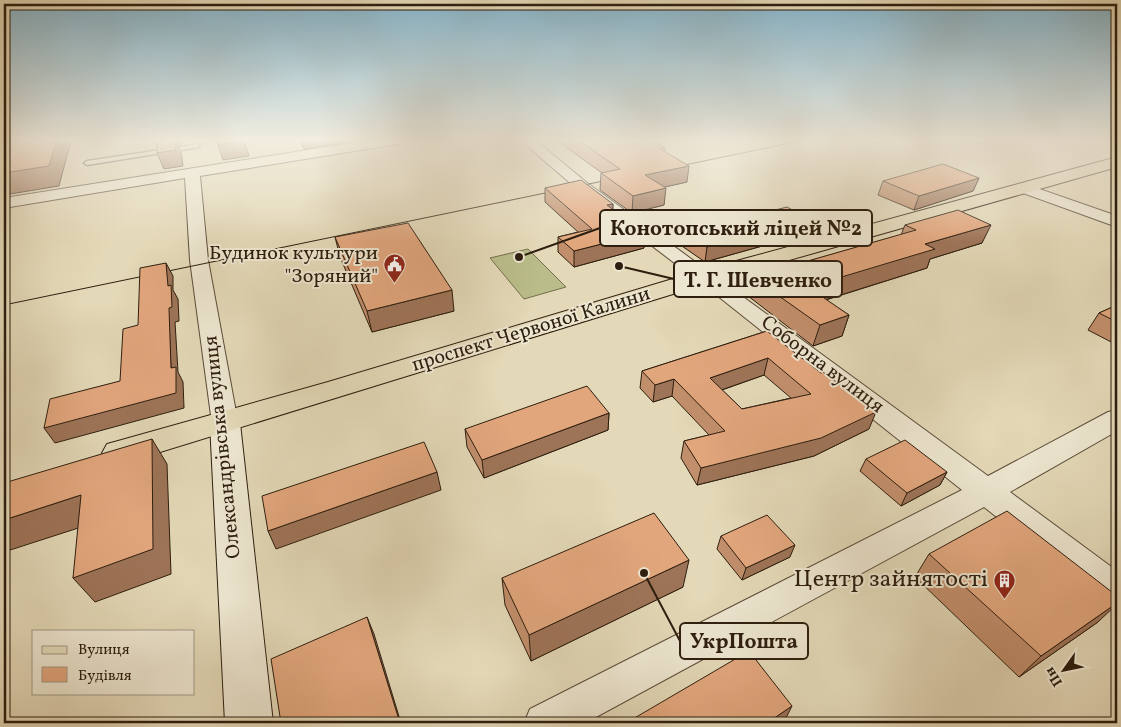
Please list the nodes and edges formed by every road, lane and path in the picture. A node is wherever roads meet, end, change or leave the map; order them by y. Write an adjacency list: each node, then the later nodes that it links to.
1 (180, 174): 6 (street)
2 (192, 174): 10 (street, Олександрівська вулиця)
3 (567, 174): 8 (street, Соборна вулиця)
4 (1079, 174): 5 (main road, проспект Червоної Калини)
5 (1028, 190): 7 (street); 8 (main road, проспект Червоної Калини)
6 (4, 203)
7 (1117, 222)
8 (705, 277): 10 (main road, проспект Червоної Калини); 12 (street, Соборна вулиця)
9 (1117, 419): 12 (street)
10 (225, 423): 11 (main road, проспект Червоної Калини); 14 (main road, Олександрівська вулиця)
11 (100, 458)
12 (987, 491): 13 (street, Соборна вулиця); 15 (street)
13 (1117, 591)
14 (249, 723)
15 (544, 723)

